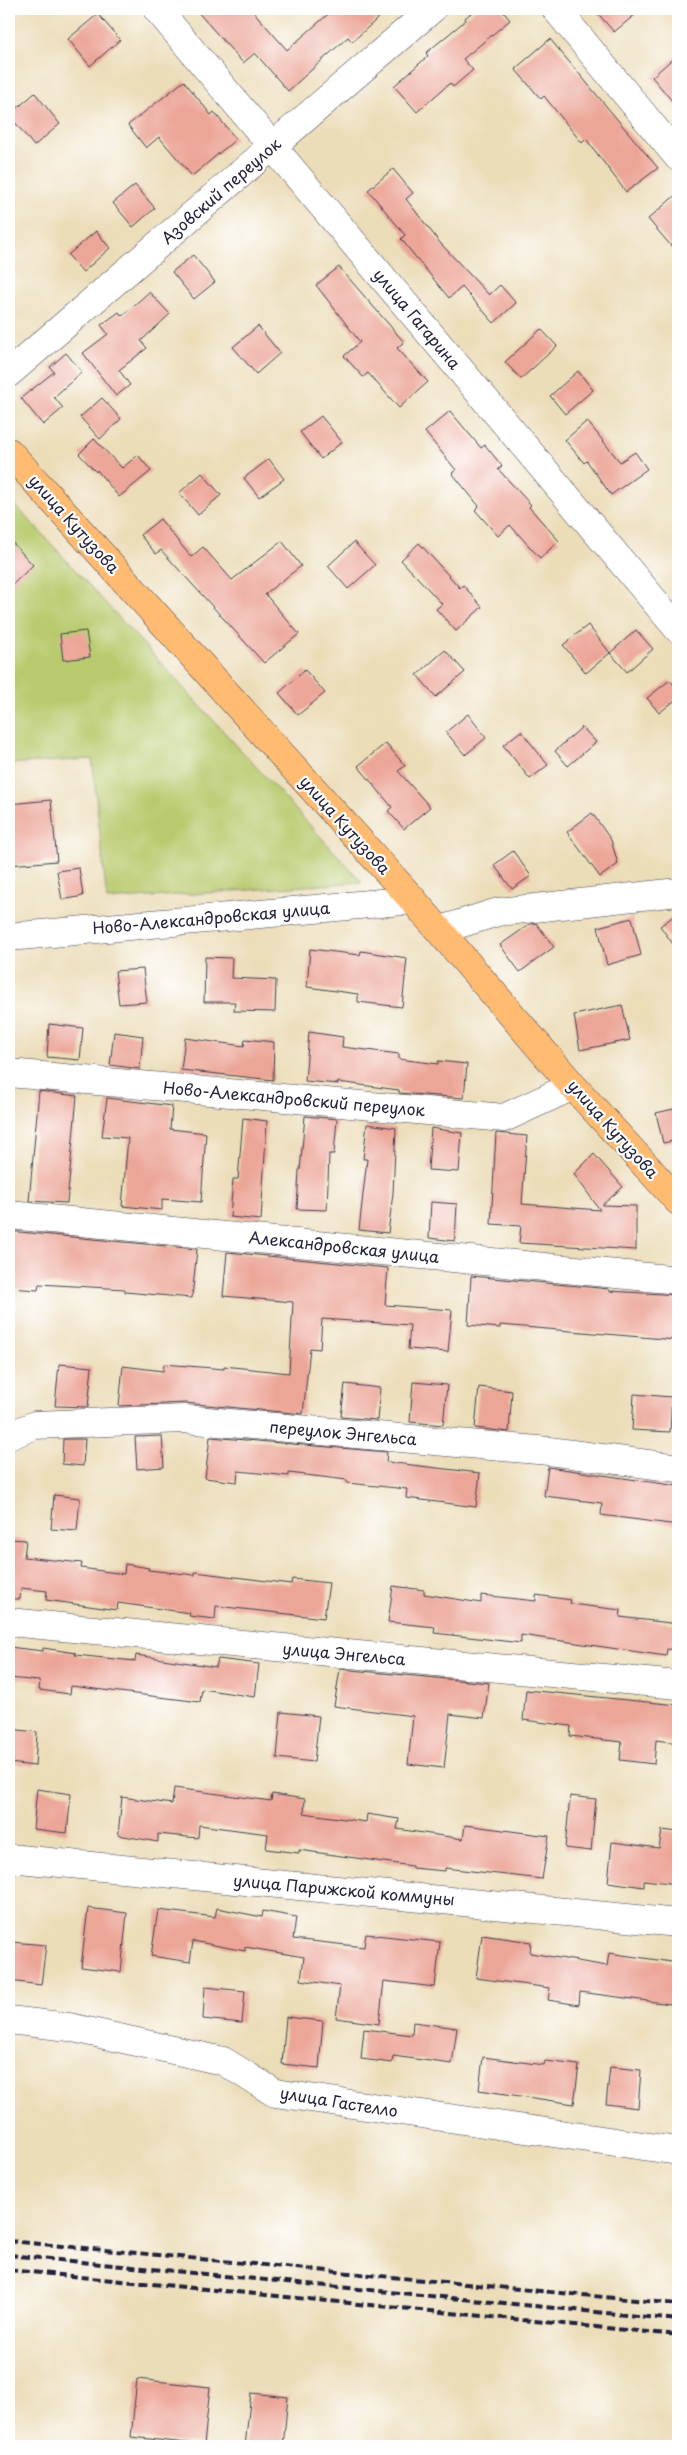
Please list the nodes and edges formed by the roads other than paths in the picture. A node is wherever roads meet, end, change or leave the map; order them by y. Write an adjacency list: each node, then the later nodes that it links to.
1 (157, 9): 4 (street, улица Гагарина)
2 (432, 9): 4 (street, Азовский переулок)
3 (556, 9): 5 (street)
4 (272, 147): 6 (street, Азовский переулок); 8 (street, улица Гагарина)
5 (678, 157)
6 (9, 372)
7 (9, 452): 10 (main road, улица Кутузова)
8 (678, 630)
9 (678, 892): 11 (street)
10 (413, 900): 11 (main road, улица Кутузова); 12 (street, Ново-Александровская улица)
11 (440, 930): 14 (main road, улица Кутузова)
12 (9, 937)
13 (9, 1072): 14 (street, Ново-Александровский переулок)
14 (573, 1086): 15 (main road, улица Кутузова)
15 (678, 1201)
16 (9, 1215): 17 (street, Александровская улица)
17 (678, 1280)
18 (9, 1436): 19 (street, переулок Энгельса)
19 (678, 1468)
20 (9, 1622): 21 (street, улица Энгельса)
21 (678, 1685)
22 (9, 1858): 23 (street, улица Парижской коммуны)
23 (678, 1923)
24 (9, 2020): 25 (street, улица Гастелло)
25 (678, 2151)

